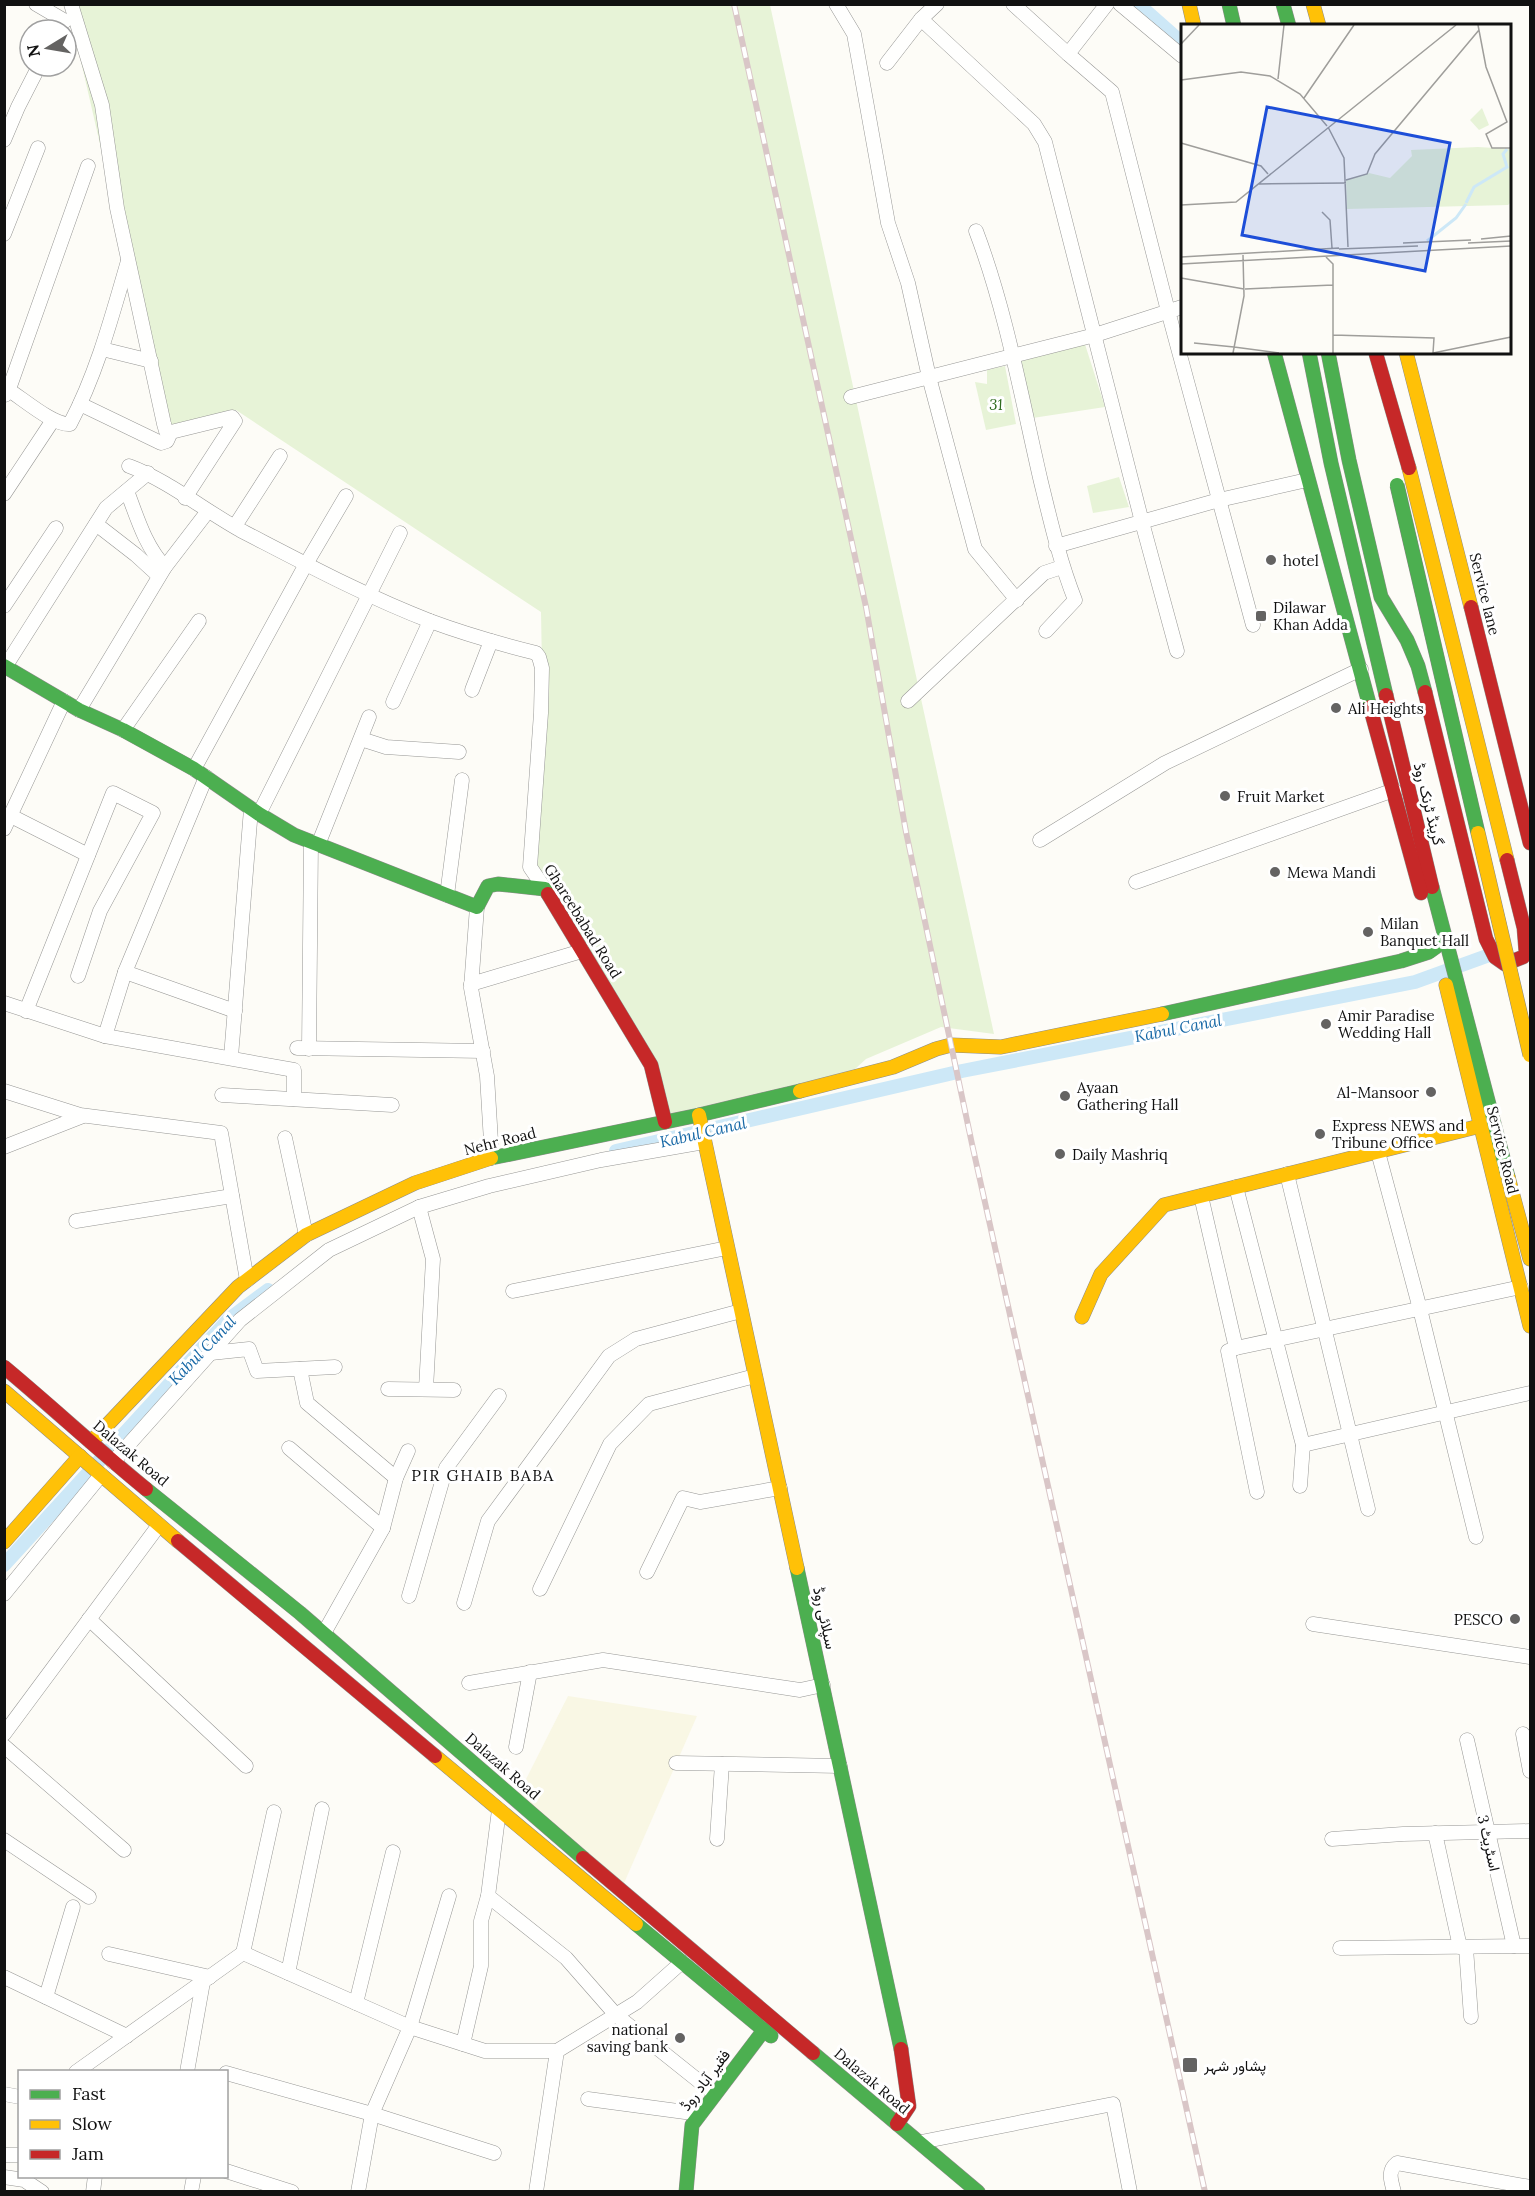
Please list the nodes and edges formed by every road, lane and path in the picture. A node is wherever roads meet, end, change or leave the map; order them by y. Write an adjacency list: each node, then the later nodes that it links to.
1 (36, 4): 11 (street)
2 (836, 4): 40 (street)
3 (937, 4): 12 (street)
4 (1012, 4): 18 (street)
5 (1107, 4): 18 (street)
6 (1120, 4): 19 (street)
7 (1188, 4): 13 (main road)
8 (1229, 4): 14 (main road)
9 (1283, 4): 15 (main road)
10 (1313, 4): 16 (main road)
11 (67, 18)
12 (921, 19): 20 (street); 30 (street)
13 (1193, 24)
14 (1234, 24)
15 (1288, 24)
16 (1318, 24)
17 (78, 45): 27 (street)
18 (1068, 54): 29 (street)
19 (1181, 55)
20 (887, 63)
21 (33, 78): 22 (street)
22 (4, 140)
23 (38, 148): 26 (street)
24 (88, 166): 41 (street)
25 (976, 231): 38 (street)
26 (4, 234)
27 (129, 259): 31 (street); 39 (street)
28 (1181, 307): 29 (street)
29 (1168, 311): 30 (street); 54 (street)
30 (1095, 335): 38 (street); 57 (street)
31 (102, 349): 39 (street); 43 (street)
32 (1276, 354): 49 (main road)
33 (1309, 354): 56 (main road, گرینڈ ٹرنک روڈ)
34 (1328, 354): 97 (main road)
35 (1376, 354): 116 (main road, bridge)
36 (1376, 354): 84 (main road)
37 (1407, 354): 80 (main road, Service lane)
38 (1011, 355): 40 (street); 63 (street)
39 (151, 361): 45 (street)
40 (929, 377): 42 (street); 68 (street)
41 (6, 390): 44 (street)
42 (851, 397)
43 (80, 404): 44 (street); 45 (street)
44 (53, 420): 51 (street)
45 (171, 432): 53 (street)
46 (280, 456): 60 (street)
47 (129, 466): 48 (street)
48 (148, 473): 50 (street); 53 (street)
49 (1308, 480): 54 (street); 58 (main road)
50 (127, 491): 59 (street); 66 (street)
51 (4, 494)
52 (346, 496): 64 (street)
53 (185, 498): 55 (street)
54 (1219, 500): 57 (street); 72 (street)
55 (208, 511): 60 (street); 66 (street)
56 (1344, 518): 58 (main road); 106 (main road, گرینڈ ٹرنک روڈ)
57 (1142, 522): 63 (street); 75 (street)
58 (1319, 522): 77 (main road)
59 (96, 524): 66 (street); 76 (street)
60 (235, 526): 64 (street)
61 (56, 528): 69 (street)
62 (400, 533): 67 (street)
63 (1056, 546): 65 (street)
64 (306, 564): 67 (street); 90 (street)
65 (1062, 567): 68 (street); 73 (street)
66 (162, 571): 85 (street)
67 (368, 594): 71 (street); 93 (street)
68 (1017, 600): 82 (street)
69 (4, 606)
70 (199, 621): 87 (street)
71 (430, 621): 74 (street); 83 (street)
72 (1253, 625)
73 (1046, 631)
74 (491, 641): 79 (street); 102 (street, Ghareebabad Road)
75 (1178, 651)
76 (7, 668): 78 (street); 81 (main road)
77 (1361, 669): 92 (main road); 98 (street)
78 (4, 684)
79 (472, 690)
80 (1495, 700): 84 (street); 96 (main road, Service lane)
81 (64, 701): 85 (main road); 94 (street)
82 (908, 701)
83 (393, 702)
84 (1468, 706): 97 (main road)
85 (79, 710): 87 (main road)
86 (369, 717): 88 (street)
87 (123, 730): 90 (main road)
88 (361, 738): 89 (street); 99 (street)
89 (459, 752)
90 (200, 773): 93 (main road); 107 (street)
91 (462, 780): 103 (street)
92 (1394, 790): 101 (street); 106 (main road)
93 (255, 812): 99 (main road); 113 (street)
94 (11, 816): 95 (street); 100 (street)
95 (4, 829)
96 (1529, 838): 97 (street)
97 (1501, 839)
98 (1040, 840)
99 (314, 843): 103 (main road); 115 (street)
100 (88, 855): 108 (street); 112 (street)
101 (1136, 882)
102 (545, 889): 104 (main road); 105 (main road, Ghareebabad Road)
103 (447, 895): 104 (main road)
104 (477, 907): 110 (street)
105 (582, 951): 110 (street); 124 (main road, Ghareebabad Road)
106 (1440, 951): 109 (main road, گرینڈ ٹرنک روڈ); 122 (main road, Nehr Road)
107 (125, 972): 113 (street); 114 (street)
108 (78, 976)
109 (1451, 981): 125 (main road, Service Road); 139 (main road, گرینڈ ٹرنک روڈ)
110 (471, 984): 115 (street)
111 (4, 1003): 112 (street)
112 (26, 1011): 114 (street)
113 (235, 1011): 117 (street)
114 (105, 1036): 117 (street)
115 (483, 1051): 130 (street)
116 (1530, 1055)
117 (231, 1057): 120 (street)
118 (4, 1091): 123 (street)
119 (222, 1095): 120 (street)
120 (294, 1099): 121 (street)
121 (392, 1105)
122 (699, 1115): 124 (main road, Nehr Road); 127 (main road, سپلائی روڈ)
123 (83, 1116): 128 (street); 133 (street)
124 (665, 1122): 130 (main road, Nehr Road)
125 (1480, 1126): 129 (main road); 141 (main road, Service Road)
126 (285, 1138): 137 (street)
127 (704, 1142): 135 (street); 138 (main road, سپلائی روڈ)
128 (4, 1147)
129 (1378, 1152): 131 (main road); 143 (street)
130 (492, 1158): 137 (main road, Nehr Road)
131 (1287, 1174): 132 (main road); 147 (street)
132 (1236, 1187): 134 (main road); 148 (street)
133 (232, 1196): 136 (street); 140 (street)
134 (1201, 1196): 145 (main road); 149 (street)
135 (419, 1207): 150 (street); 156 (street)
136 (76, 1221)
137 (306, 1235): 140 (main road, Nehr Road)
138 (727, 1248): 142 (street); 144 (main road, سپلائی روڈ)
139 (1530, 1259)
140 (247, 1280): 163 (main road, Nehr Road)
141 (1521, 1287): 143 (street); 146 (main road, Service Road)
142 (513, 1291)
143 (1420, 1309): 147 (street); 161 (street)
144 (741, 1311): 154 (main road, سپلائی روڈ); 183 (street)
145 (1082, 1317)
146 (1530, 1326)
147 (1324, 1329): 148 (street); 162 (street)
148 (1275, 1339): 149 (street); 164 (street)
149 (1236, 1348): 173 (street)
150 (211, 1353): 153 (street); 168 (street)
151 (4, 1367): 163 (main road, Dalazak Road)
152 (335, 1367): 153 (street)
153 (300, 1369): 170 (street)
154 (755, 1376): 172 (main road, سپلائی روڈ); 180 (street)
155 (388, 1389): 156 (street)
156 (426, 1389): 157 (street)
157 (454, 1390)
158 (4, 1391): 167 (main road, Dalazak Road)
159 (1530, 1393): 161 (street)
160 (499, 1396): 182 (street)
161 (1446, 1412): 162 (street); 177 (street)
162 (1351, 1434): 164 (street); 174 (street)
163 (93, 1444): 168 (main road, Dalazak Road)
164 (1303, 1445): 171 (street)
165 (289, 1448): 176 (street)
166 (408, 1451): 170 (street)
167 (82, 1459): 169 (main road, Dalazak Road); 178 (main road)
168 (111, 1460): 186 (main road, Dalazak Road)
169 (100, 1474): 175 (main road, Dalazak Road); 181 (street)
170 (396, 1478): 176 (street)
171 (1300, 1486)
172 (780, 1488): 179 (street); 190 (main road, سپلائی روڈ)
173 (1257, 1492)
174 (1368, 1509)
175 (159, 1525): 184 (street); 203 (main road, Dalazak Road)
176 (383, 1528): 186 (street)
177 (1476, 1537)
178 (4, 1542)
179 (647, 1572)
180 (540, 1589)
181 (4, 1594)
182 (410, 1596)
183 (464, 1603)
184 (89, 1619): 191 (street); 198 (street)
185 (1313, 1624): 187 (street)
186 (324, 1633): 201 (main road, Dalazak Road)
187 (1530, 1657)
188 (530, 1672): 189 (street); 190 (street); 195 (street)
189 (469, 1683)
190 (823, 1685): 199 (main road, سپلائی روڈ)
191 (4, 1734)
192 (1523, 1734): 200 (street)
193 (1467, 1740): 206 (street, اسٹریٹ 3)
194 (4, 1746): 211 (street)
195 (516, 1747)
196 (676, 1763): 197 (street)
197 (722, 1764): 199 (street); 208 (street)
198 (246, 1766)
199 (840, 1766): 246 (main road, سپلائی روڈ)
200 (1530, 1771)
201 (516, 1798): 203 (main road); 224 (main road, Dalazak Road)
202 (322, 1809): 225 (street)
203 (501, 1811): 214 (street); 223 (main road, Dalazak Road)
204 (274, 1812): 221 (street)
205 (1530, 1831): 206 (street)
206 (1486, 1832): 207 (street); 217 (street, اسٹریٹ 3)
207 (1435, 1833): 209 (street); 219 (street)
208 (717, 1839)
209 (1332, 1839)
210 (4, 1840): 215 (street)
211 (124, 1850)
212 (393, 1852): 230 (street)
213 (449, 1896): 233 (street)
214 (488, 1896): 231 (street); 236 (street)
215 (89, 1897)
216 (73, 1907): 229 (street)
217 (1514, 1946): 218 (street); 219 (street)
218 (1530, 1946)
219 (1463, 1947): 220 (street); 232 (street)
220 (1340, 1948)
221 (243, 1953): 225 (street); 227 (street)
222 (109, 1954): 227 (street)
223 (682, 1962): 228 (main road, Dalazak Road); 231 (street)
224 (715, 1969): 228 (main road); 237 (main road, Dalazak Road)
225 (288, 1973): 230 (street)
226 (4, 1977): 229 (street)
227 (206, 1979): 235 (street); 240 (street)
228 (706, 1982): 234 (main road, Dalazak Road)
229 (46, 1996): 235 (street)
230 (356, 2003): 233 (street)
231 (616, 2015): 238 (street); 242 (street)
232 (1472, 2018)
233 (410, 2027): 236 (street); 244 (street)
234 (764, 2030): 237 (main road, Dalazak Road); 242 (main road, فقیر آباد روڈ)
235 (127, 2036): 239 (street)
236 (463, 2044): 238 (street)
237 (798, 2049): 246 (main road, Dalazak Road)
238 (557, 2051): 255 (street)
239 (79, 2070)
240 (187, 2070)
241 (228, 2074): 244 (street)
242 (715, 2094): 245 (main road, فقیر آباد روڈ)
243 (588, 2099): 245 (street)
244 (372, 2114): 248 (street); 254 (street)
245 (700, 2114): 256 (main road, فقیر آباد روڈ)
246 (893, 2129): 247 (main road, Dalazak Road)
247 (922, 2149): 257 (main road, Dalazak Road); 258 (main road, Dalazak Road); 259 (street)
248 (494, 2153)
249 (228, 2172): 253 (street)
250 (24, 2178): 252 (street)
251 (1530, 2187): 260 (street)
252 (42, 2192)
253 (292, 2192)
254 (358, 2192)
255 (536, 2192)
256 (686, 2192)
257 (959, 2192)
258 (978, 2192)
259 (1130, 2192)
260 (1394, 2192)

